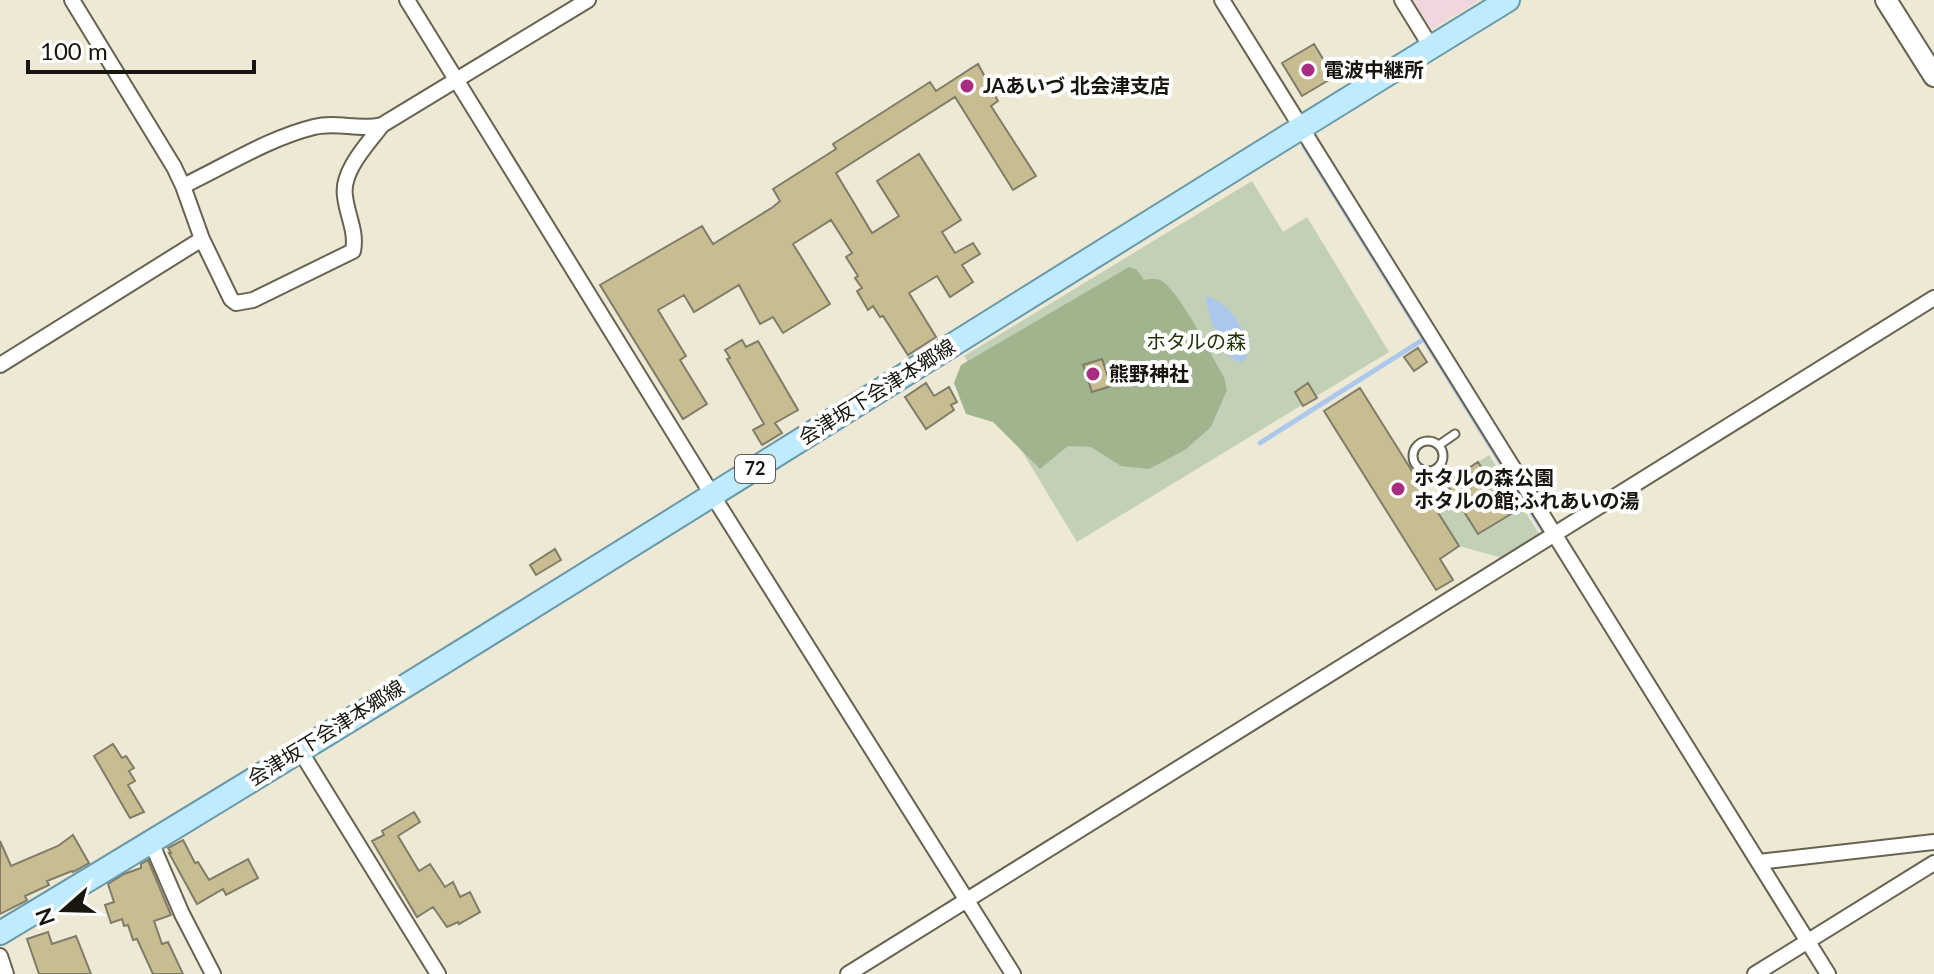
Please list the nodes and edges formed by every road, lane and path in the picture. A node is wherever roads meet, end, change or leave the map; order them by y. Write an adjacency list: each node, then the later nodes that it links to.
1 (72, 0): 13 (street)
2 (407, 0): 10 (street)
3 (588, 0): 10 (street)
4 (1222, 0): 12 (street)
5 (1402, 0): 8 (street)
6 (1508, 0): 8 (main road, 会津坂下会津本郷線 / 72)
7 (1886, 0): 9 (main road)
8 (1431, 47): 12 (main road, 会津坂下会津本郷線 / 72)
9 (1934, 76)
10 (458, 81): 11 (street); 19 (street)
11 (382, 125): 13 (street); 14 (street)
12 (1300, 126): 19 (main road, 会津坂下会津本郷線 / 72); 20 (street)
13 (183, 186): 14 (street)
14 (202, 239): 16 (street)
15 (1934, 298): 20 (street)
16 (0, 365)
17 (1455, 434): 18 (lane)
18 (1439, 445): 18 (lane)
19 (713, 496): 21 (main road, 会津坂下会津本郷線 / 72); 26 (street)
20 (1555, 534): 24 (street); 26 (street)
21 (299, 749): 22 (main road, 会津坂下会津本郷線 / 72); 32 (street)
22 (151, 842): 27 (main road, 会津坂下会津本郷線 / 72); 31 (street)
23 (1934, 842): 24 (street)
24 (1758, 862): 28 (street)
25 (1934, 863): 28 (street)
26 (967, 900): 33 (street); 34 (street)
27 (0, 933)
28 (1808, 942): 35 (street); 36 (street)
29 (0, 956): 30 (street)
30 (6, 974)
31 (213, 974)
32 (438, 974)
33 (848, 974)
34 (1013, 974)
35 (1755, 974)
36 (1828, 974)

